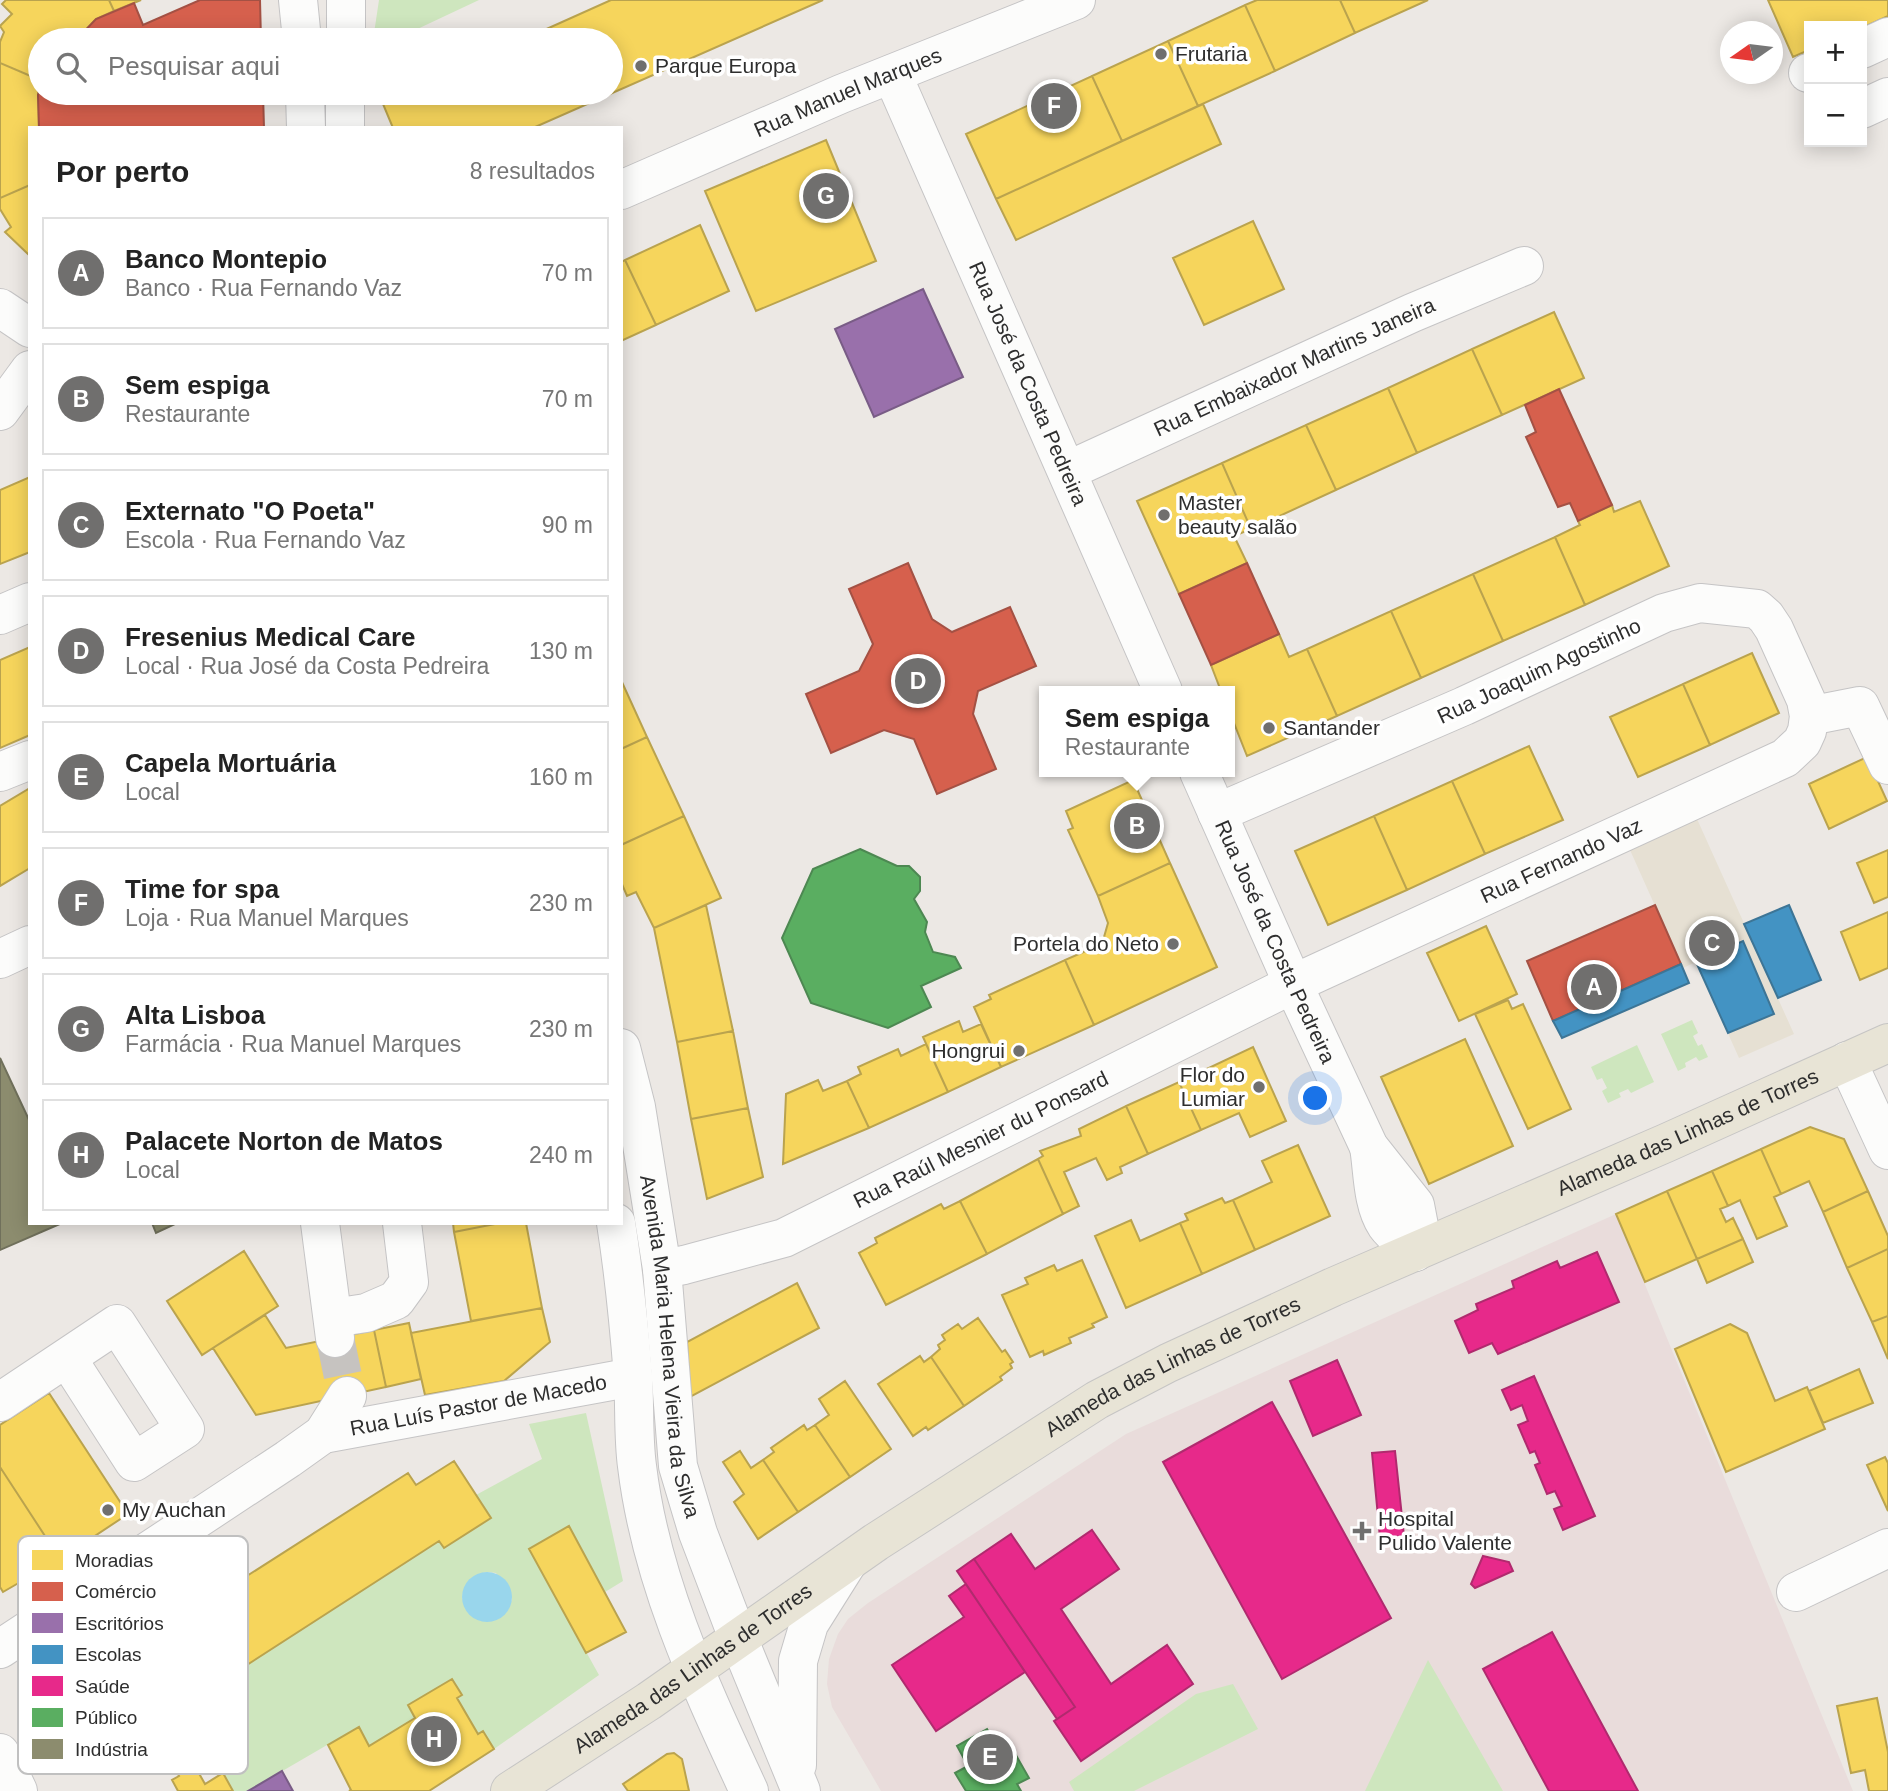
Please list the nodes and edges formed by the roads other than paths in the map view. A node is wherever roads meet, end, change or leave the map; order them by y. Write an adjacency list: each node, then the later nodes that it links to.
1 (298, 0): 4 (street)
2 (346, 0): 5 (street)
3 (1076, 0): 8 (street, Rua Manuel Marques)
4 (301, 28)
5 (346, 28)
6 (1888, 37): 7 (street)
7 (1867, 47)
8 (892, 74): 15 (street, Rua Manuel Marques); 21 (street, Rua José da Costa Pedreira)
9 (1888, 97): 12 (street)
10 (305, 105): 13 (street)
11 (345, 105): 14 (street)
12 (1867, 107)
13 (306, 126)
14 (345, 126)
15 (623, 189)
16 (1524, 266): 21 (street, Rua Embaixador Martins Janeira)
17 (0, 308): 18 (street)
18 (28, 327)
19 (28, 373): 20 (street)
20 (0, 411)
21 (1067, 471): 24 (street, Rua José da Costa Pedreira)
22 (28, 603): 23 (street)
23 (0, 615)
24 (1161, 686)
25 (1808, 716): 27 (street); 30 (street, Rua Joaquim Agostinho); 33 (street, Rua Fernando Vaz)
26 (28, 761): 28 (street)
27 (1888, 765)
28 (0, 772)
29 (1201, 777): 30 (street, Rua José da Costa Pedreira)
30 (1217, 813): 33 (street, Rua José da Costa Pedreira)
31 (28, 946): 32 (street)
32 (0, 959)
33 (1293, 984): 41 (street, Rua José da Costa Pedreira); 42 (street, Rua Raúl Mesnier du Ponsard)
34 (1888, 1043): 36 (main road, Alameda das Linhas de Torres)
35 (623, 1056): 42 (street, Avenida Maria Helena Vieira da Silva)
36 (1847, 1061): 37 (street); 41 (main road, Alameda das Linhas de Torres)
37 (1888, 1150)
38 (320, 1225): 39 (street)
39 (402, 1225)
40 (617, 1225): 44 (street, Avenida Maria Helena Vieira da Silva)
41 (1415, 1252): 50 (main road, Alameda das Linhas de Torres)
42 (662, 1269): 53 (street, Avenida Maria Helena Vieira da Silva)
43 (67, 1358): 46 (street)
44 (633, 1377): 47 (street, Rua Luís Pastor de Macedo); 55 (street, Avenida Maria Helena Vieira da Silva)
45 (347, 1396): 47 (street, Rua Luís Pastor de Macedo)
46 (0, 1402)
47 (323, 1434): 48 (street, Rua Luís Pastor de Macedo)
48 (171, 1536)
49 (1888, 1548): 51 (street)
50 (848, 1562): 53 (main road, Alameda das Linhas de Torres); 57 (street)
51 (1796, 1592)
52 (18, 1636): 54 (street, Rua Luís Pastor de Macedo)
53 (738, 1638): 55 (main road, Alameda das Linhas de Torres); 57 (street, Avenida Maria Helena Vieira da Silva)
54 (0, 1648)
55 (695, 1669): 59 (main road, Alameda das Linhas de Torres); 60 (street, Avenida Maria Helena Vieira da Silva)
56 (0, 1753): 58 (street)
57 (799, 1784)
58 (19, 1791)
59 (510, 1791)
60 (749, 1791)

